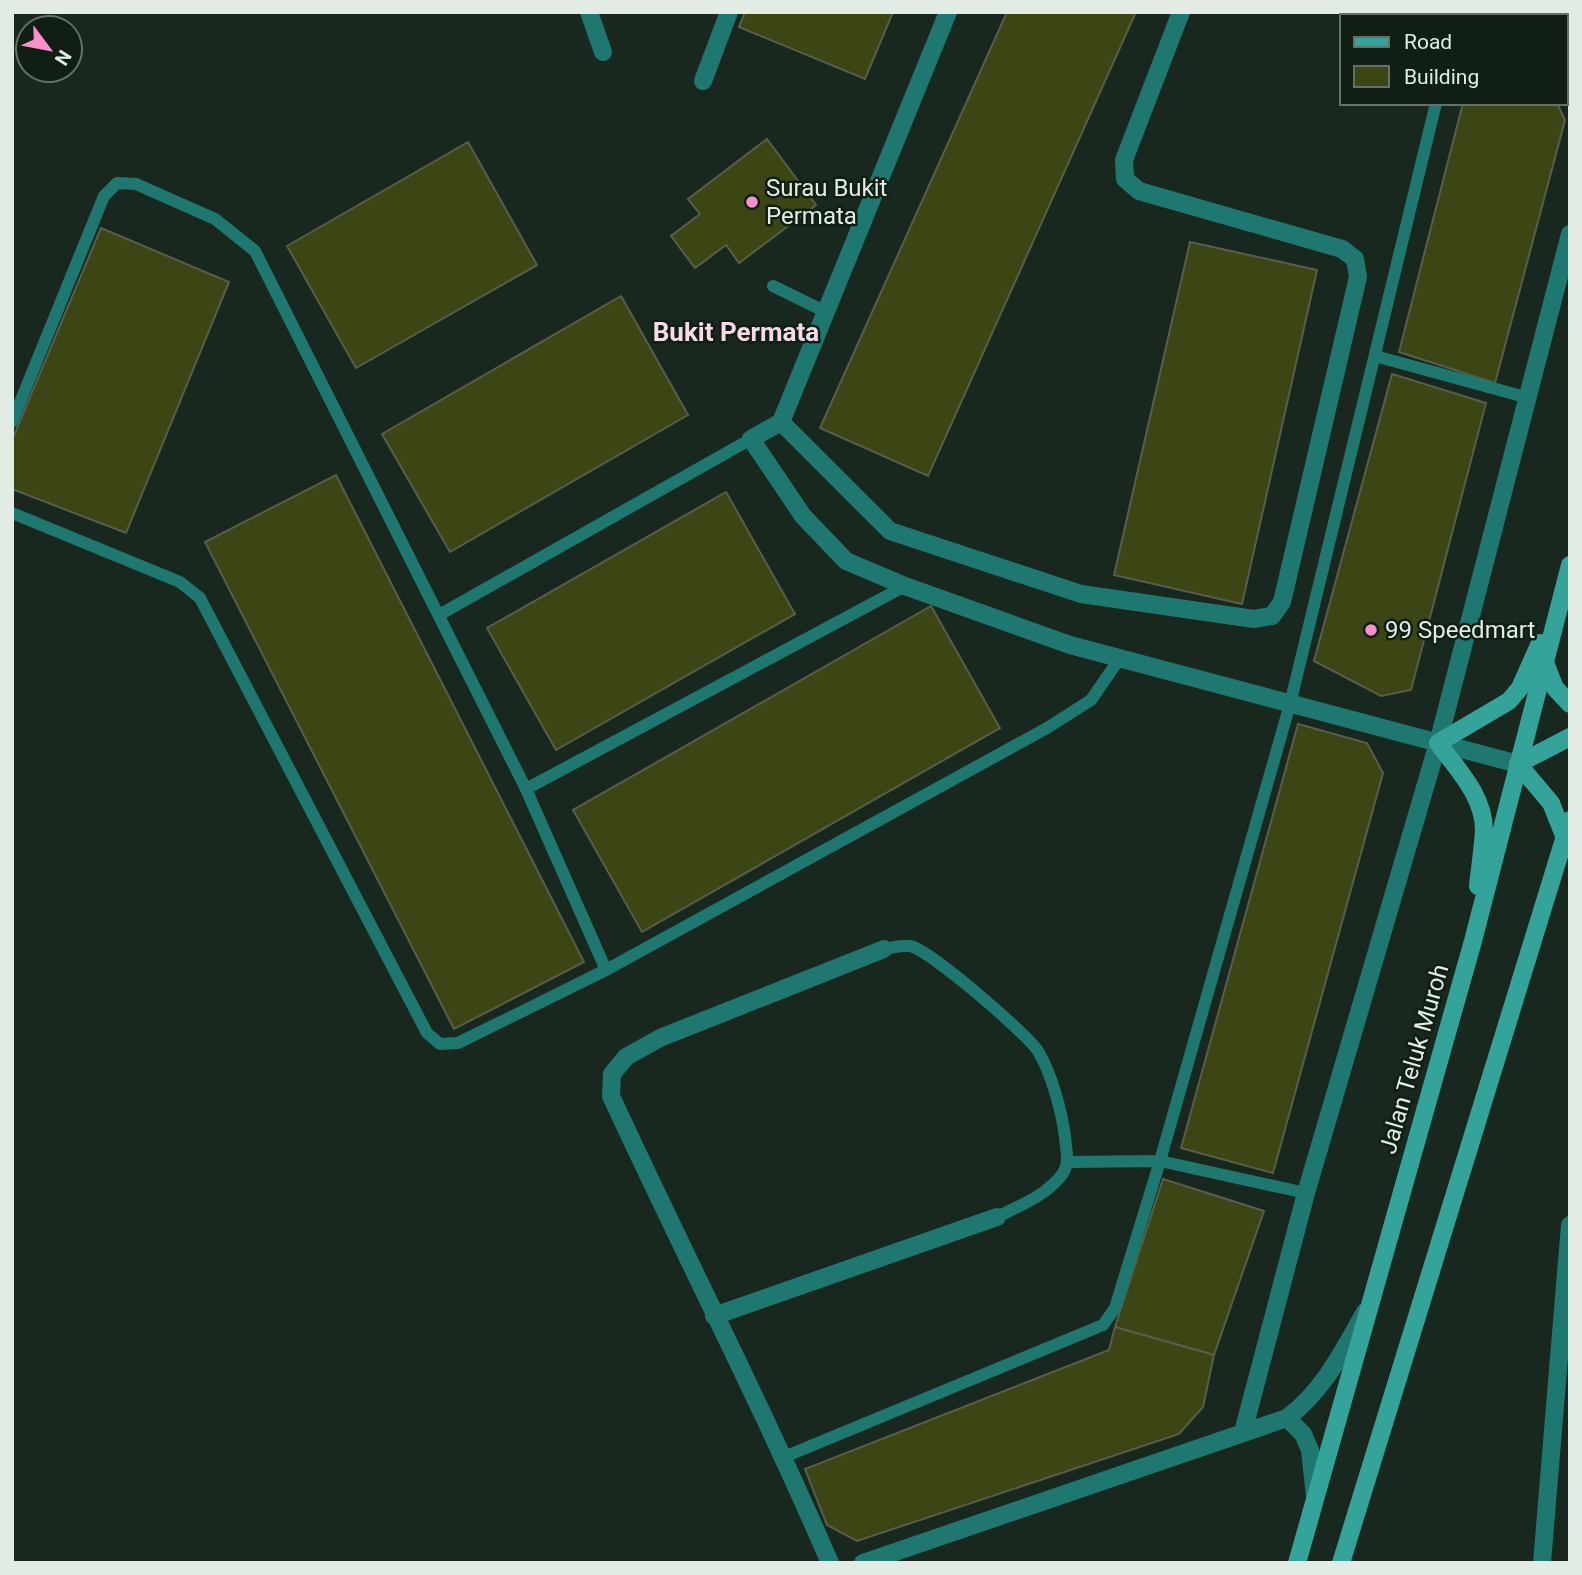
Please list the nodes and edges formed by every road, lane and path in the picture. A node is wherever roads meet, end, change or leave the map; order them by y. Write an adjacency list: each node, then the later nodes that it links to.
1 (589, 12): 5 (street)
2 (729, 12): 6 (street)
3 (948, 12): 10 (street)
4 (1181, 12): 14 (street)
5 (603, 52)
6 (703, 81)
7 (1436, 105): 11 (lane)
8 (1570, 234): 12 (street)
9 (773, 286): 10 (lane)
10 (826, 312): 14 (street)
11 (1375, 356): 12 (lane); 23 (lane)
12 (1529, 398): 26 (street)
13 (12, 422): 20 (lane)
14 (781, 422): 15 (street)
15 (751, 439): 18 (street); 20 (lane)
16 (12, 513): 32 (lane)
17 (1570, 565): 19 (main road, Jalan Teluk Muroh)
18 (905, 586): 21 (street); 28 (lane)
19 (1560, 598): 22 (main road, Jalan Teluk Muroh); 26 (main road)
20 (439, 615): 28 (lane)
21 (1120, 658): 23 (street); 32 (lane)
22 (1544, 660): 24 (main road); 27 (main road, Jalan Teluk Muroh)
23 (1290, 704): 26 (street); 33 (lane)
24 (1570, 704)
25 (1570, 737): 27 (main road)
26 (1438, 743): 27 (street); 30 (main road); 35 (street)
27 (1518, 764): 29 (main road); 30 (main road, Jalan Teluk Muroh)
28 (526, 789): 32 (lane)
29 (1568, 836): 48 (main road)
30 (1473, 941): 39 (main road, Jalan Teluk Muroh)
31 (884, 949): 34 (lane); 40 (street)
32 (606, 970)
33 (1160, 1161): 34 (lane); 35 (lane); 43 (lane)
34 (1068, 1162): 36 (lane)
35 (1306, 1193): 42 (street)
36 (997, 1217): 40 (street)
37 (1570, 1225): 38 (street)
38 (1566, 1295): 49 (street)
39 (1371, 1300): 41 (street); 44 (main road, Jalan Teluk Muroh)
40 (714, 1316): 43 (street)
41 (1287, 1418): 42 (street); 44 (street)
42 (1243, 1432): 46 (street)
43 (784, 1457): 45 (street)
44 (1315, 1502): 47 (main road, Jalan Teluk Muroh)
45 (830, 1563)
46 (863, 1563)
47 (1297, 1563)
48 (1341, 1563)
49 (1542, 1563)

